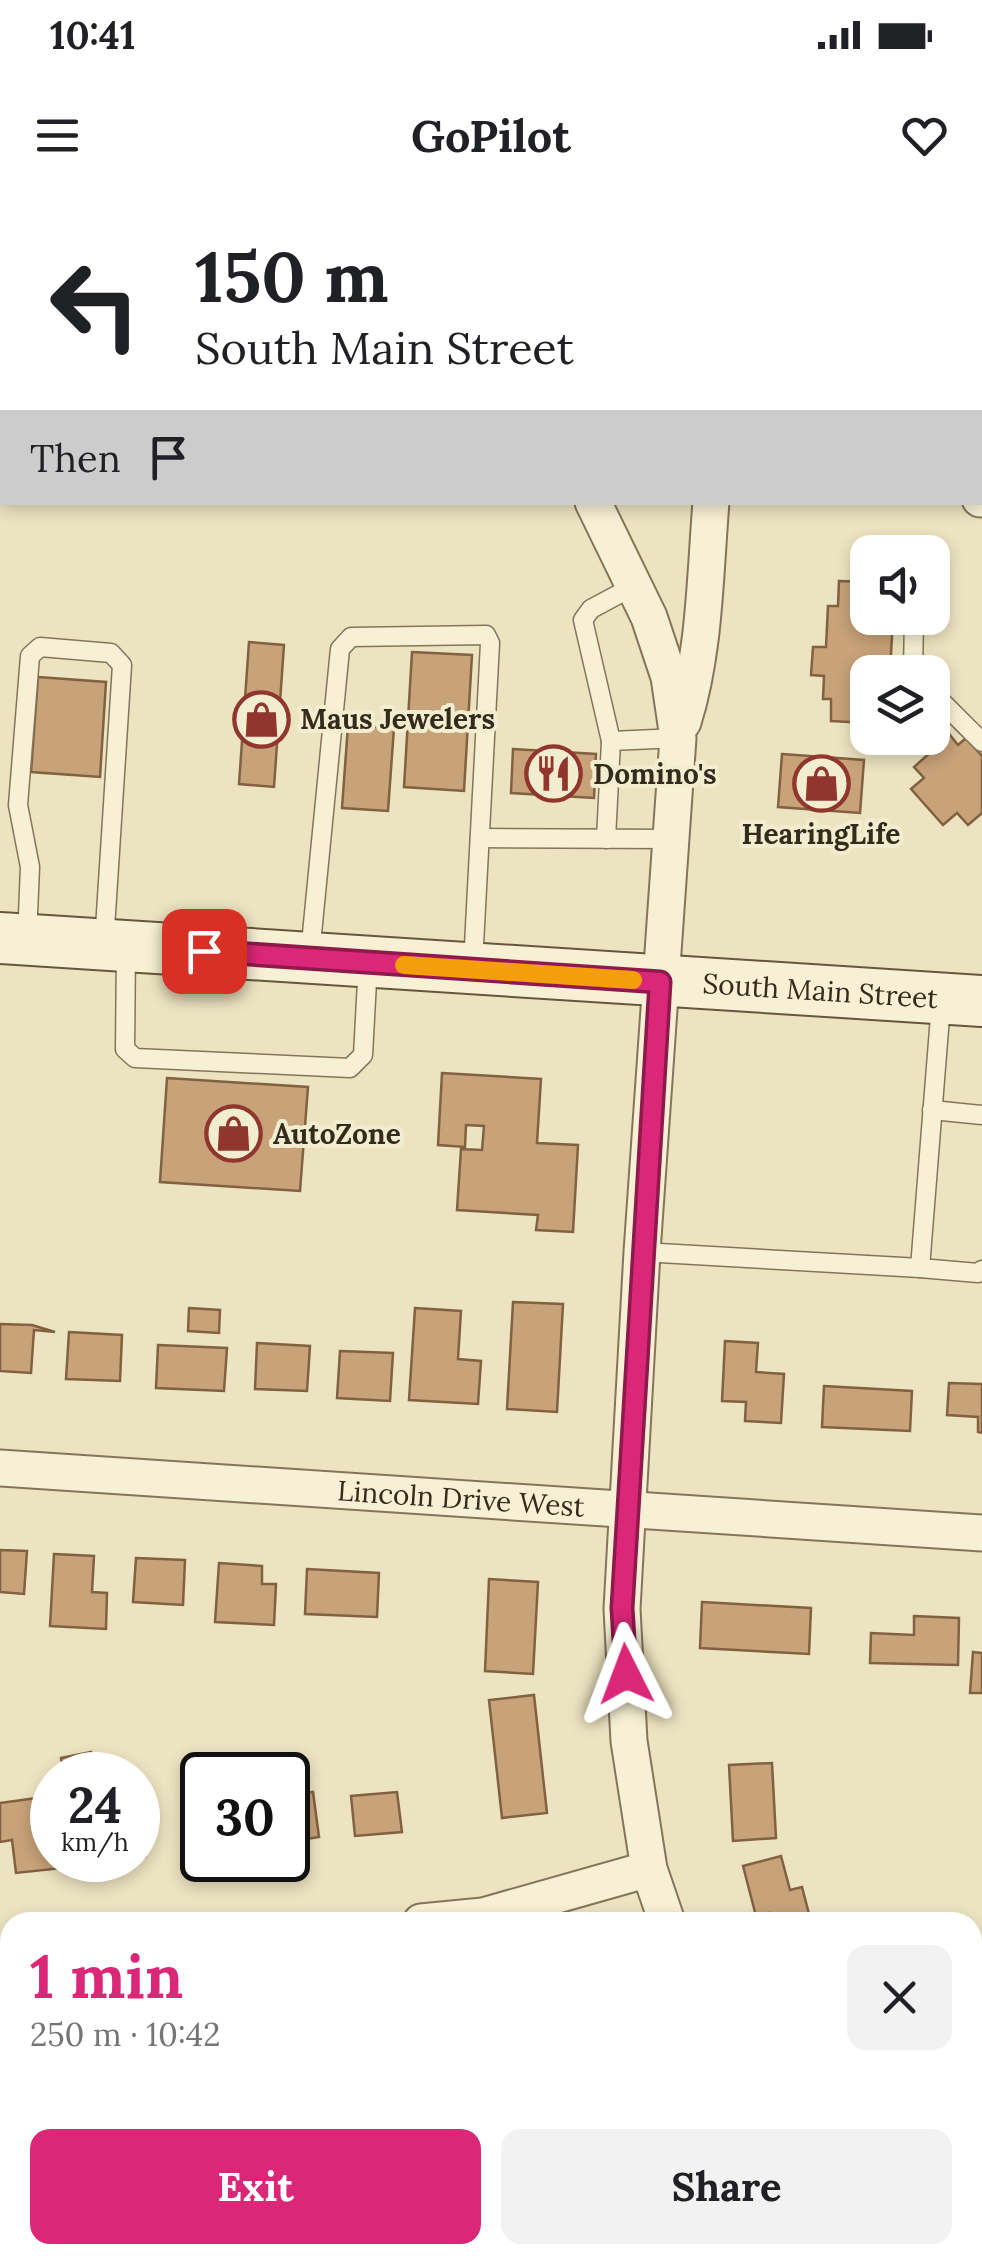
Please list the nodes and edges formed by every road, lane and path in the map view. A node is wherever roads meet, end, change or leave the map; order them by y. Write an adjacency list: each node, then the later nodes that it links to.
1 (594, 505): 3 (street)
2 (710, 505): 5 (street)
3 (634, 586): 5 (street); 6 (lane)
4 (950, 710): 7 (lane)
5 (678, 738): 6 (lane); 10 (street)
6 (611, 741): 9 (lane)
7 (982, 742)
8 (480, 838): 9 (lane); 13 (lane); 15 (lane)
9 (606, 839): 10 (lane)
10 (672, 839): 16 (street)
11 (13, 938): 12 (main road, South Main Street); 12 (lane)
12 (115, 945): 13 (main road, South Main Street); 14 (lane)
13 (309, 958): 14 (main road, South Main Street)
14 (368, 962): 15 (main road, South Main Street)
15 (473, 970): 16 (main road, South Main Street)
16 (660, 982): 17 (main road, South Main Street); 20 (street)
17 (962, 1000): 18 (lane)
18 (932, 1110): 19 (lane); 21 (lane)
19 (982, 1115)
20 (642, 1252): 21 (lane); 24 (street)
21 (920, 1268): 22 (lane)
22 (982, 1270)
23 (0, 1468): 24 (street, Lincoln Drive West)
24 (628, 1510): 25 (street, Lincoln Drive West); 26 (street)
25 (982, 1533)
26 (649, 1869): 27 (street); 28 (street)
27 (497, 1912)
28 (664, 1912)

